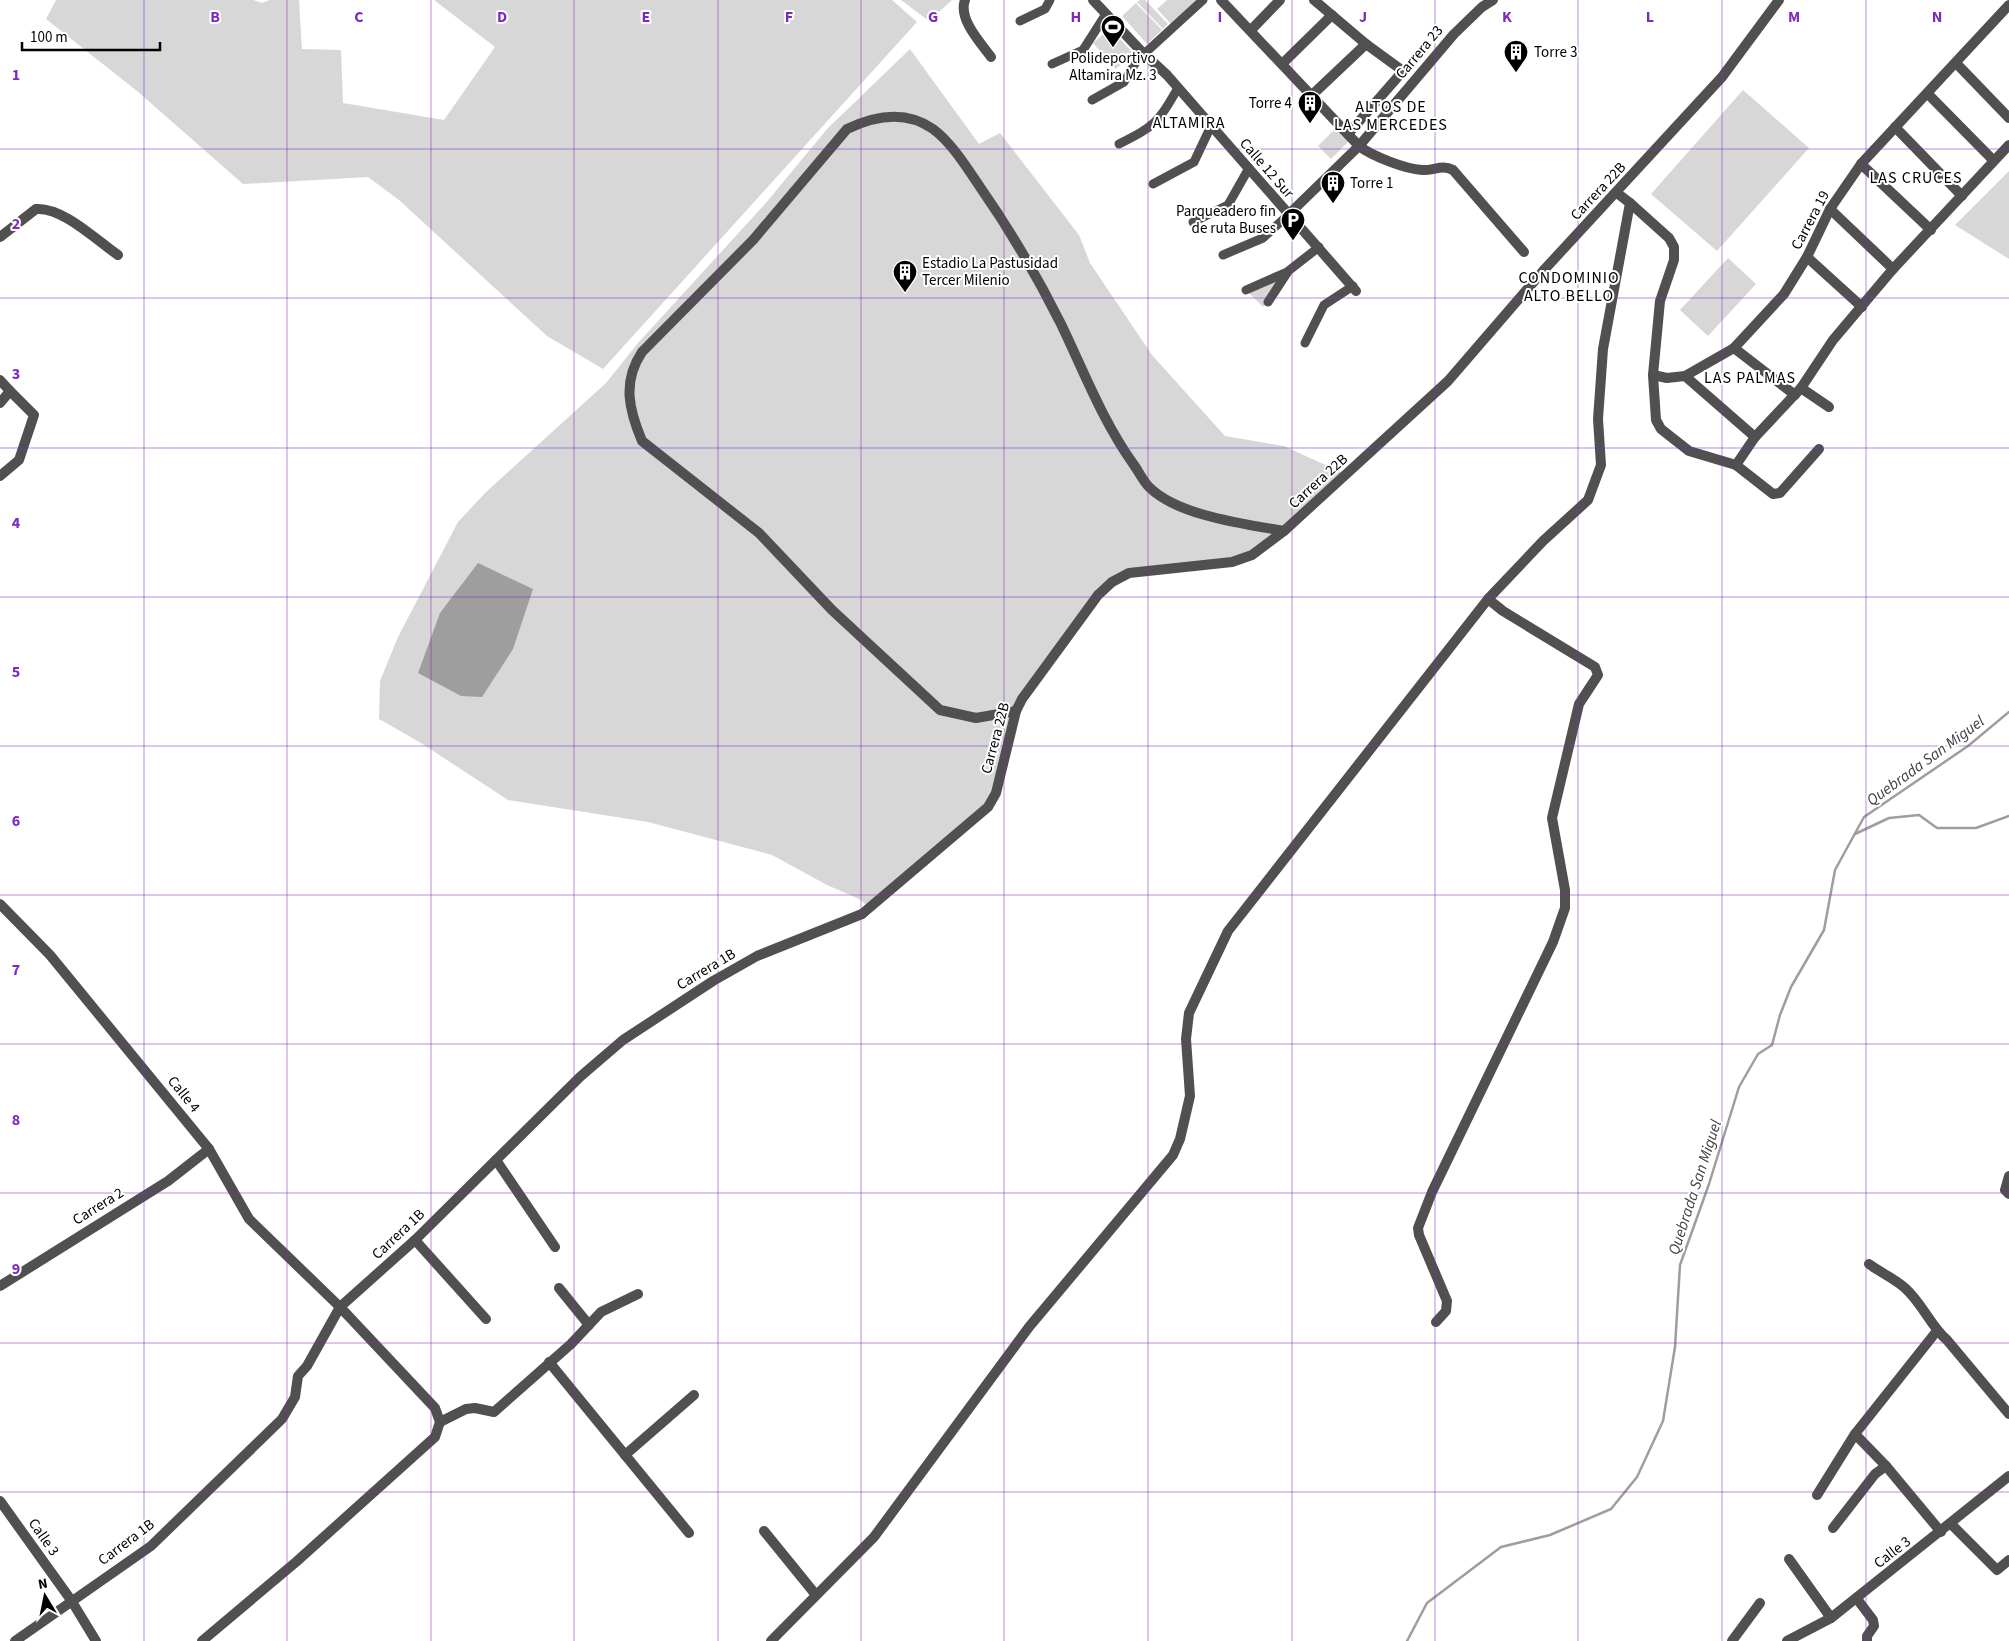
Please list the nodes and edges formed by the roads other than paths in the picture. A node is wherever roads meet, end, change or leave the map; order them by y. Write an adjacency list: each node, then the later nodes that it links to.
1 (965, 0): 17 (street)
2 (1050, 0): 13 (street)
3 (1093, 0): 11 (street, Calle 12 Sur)
4 (1203, 0): 16 (street)
5 (1221, 0): 14 (street)
6 (1280, 0): 14 (street)
7 (1314, 0): 12 (street)
8 (1493, 0): 31 (street, Carrera 23)
9 (1779, 0): 36 (street, Carrera 22B)
10 (2009, 5): 18 (street, Carrera 19)
11 (1106, 14): 16 (street, Calle 12 Sur); 19 (street)
12 (1332, 15): 15 (street); 20 (street)
13 (1020, 21)
14 (1251, 30): 20 (street)
15 (1366, 44): 23 (street); 28 (street)
16 (1143, 53): 21 (street, Calle 12 Sur); 24 (street)
17 (991, 57)
18 (1956, 63): 22 (street, Carrera 19); 25 (street)
19 (1052, 64)
20 (1282, 64): 23 (street)
21 (1178, 88): 26 (street, Calle 12 Sur); 29 (street)
22 (1928, 94): 27 (street, Carrera 19); 32 (street)
23 (1311, 96): 28 (street)
24 (1092, 100)
25 (2009, 118)
26 (1211, 126): 34 (street, Calle 12 Sur); 35 (street)
27 (1895, 127): 33 (street, Carrera 19); 37 (street)
28 (1348, 134): 31 (street)
29 (1119, 144)
30 (2009, 145): 32 (street)
31 (1359, 146): 40 (street, Carrera 23); 45 (street)
32 (1993, 160): 37 (street)
33 (1862, 164): 39 (street, Carrera 19); 42 (street)
34 (1249, 168): 40 (street, Calle 12 Sur); 41 (street)
35 (1153, 184)
36 (1617, 193): 38 (street); 68 (street, Carrera 22B)
37 (1962, 196): 42 (street)
38 (1630, 203): 57 (street); 69 (street)
39 (1830, 209): 48 (street, Carrera 19); 49 (street)
40 (1288, 215): 44 (street, Calle 12 Sur); 47 (street)
41 (1193, 222)
42 (1931, 230): 49 (street)
43 (0, 237): 46 (street)
44 (1319, 247): 50 (street); 51 (street, Calle 12 Sur)
45 (1524, 252)
46 (118, 255)
47 (1223, 255)
48 (1807, 257): 54 (street); 56 (street, Carrera 19)
49 (1893, 269): 54 (street)
50 (1287, 272): 52 (street); 53 (street)
51 (1354, 288): 55 (street)
52 (1246, 290)
53 (1268, 302)
54 (1862, 307): 61 (street)
55 (1306, 343)
56 (1734, 348): 58 (street, Carrera 19); 61 (street)
57 (1653, 375): 58 (street, Carrera 19); 66 (street)
58 (1685, 376): 64 (street)
59 (0, 380): 60 (street)
60 (10, 391): 62 (street); 67 (street)
61 (1798, 391): 63 (street); 64 (street)
62 (0, 403)
63 (1828, 407)
64 (1755, 437): 66 (street)
65 (1819, 449): 66 (street)
66 (1736, 465)
67 (0, 476)
68 (1284, 532): 70 (street, Carrera 22B); 70 (street)
69 (1488, 600): 85 (street); 105 (street)
70 (1016, 711): 72 (street, Carrera 22B)
71 (0, 904): 73 (street, Calle 4)
72 (862, 914): 74 (street, Carrera 1B)
73 (209, 1149): 80 (street, Carrera 2); 83 (street, Calle 4)
74 (496, 1160): 77 (street, Carrera 1B); 78 (street)
75 (2009, 1176): 76 (street)
76 (2009, 1194)
77 (415, 1240): 83 (street, Carrera 1B); 84 (street)
78 (556, 1247)
79 (1869, 1264): 87 (street)
80 (0, 1286)
81 (559, 1288): 86 (street)
82 (638, 1294): 86 (street)
83 (340, 1307): 91 (street, Calle 4); 107 (street, Carrera 1B)
84 (486, 1319)
85 (1436, 1322)
86 (590, 1325): 88 (street)
87 (1936, 1332): 90 (street); 92 (street)
88 (549, 1362): 91 (street); 93 (street)
89 (694, 1395): 93 (street)
90 (2009, 1414)
91 (440, 1422): 112 (street)
92 (1854, 1434): 94 (street); 96 (street)
93 (625, 1455): 102 (street)
94 (1886, 1466): 99 (street); 101 (street)
95 (2009, 1476): 98 (street, Calle 3)
96 (1817, 1495)
97 (0, 1501): 107 (street, Calle 3)
98 (1951, 1524): 101 (street, Calle 3); 104 (street)
99 (1833, 1528)
100 (764, 1531): 105 (street)
101 (1941, 1532): 106 (street, Calle 3)
102 (689, 1533)
103 (1789, 1558): 109 (street)
104 (2009, 1560)
105 (816, 1594): 113 (street)
106 (1856, 1599): 109 (street, Calle 3); 116 (street)
107 (70, 1600): 110 (street, Carrera 1B); 111 (street, Calle 3)
108 (1760, 1603): 114 (street)
109 (1831, 1618): 115 (street, Calle 3)
110 (15, 1641)
111 (96, 1641)
112 (202, 1641)
113 (771, 1641)
114 (1732, 1641)
115 (1787, 1641)
116 (1867, 1641)

